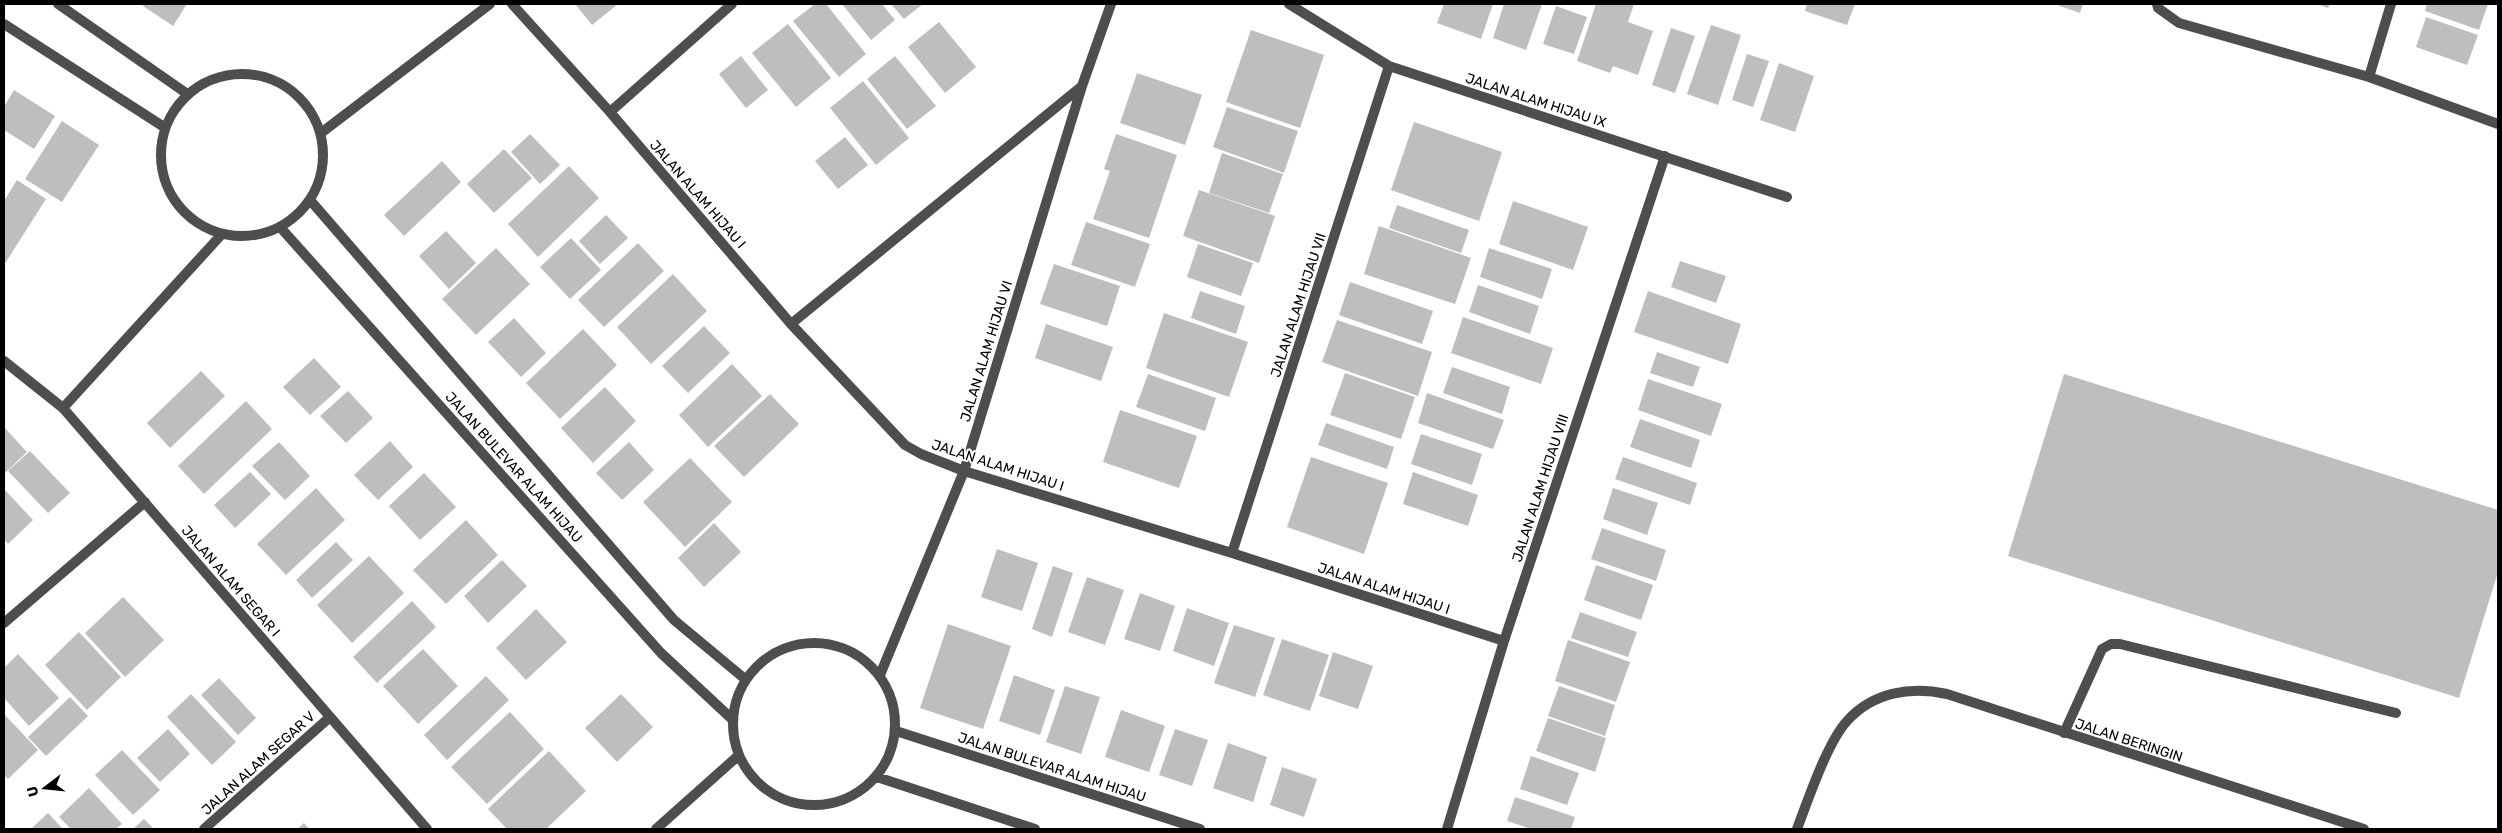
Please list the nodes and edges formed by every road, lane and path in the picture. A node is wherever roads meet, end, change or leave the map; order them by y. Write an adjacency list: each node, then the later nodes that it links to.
1 (58, 4): 13 (street)
2 (490, 4): 17 (street)
3 (512, 4): 14 (street, JALAN ALAM HIJAU I)
4 (732, 4): 14 (street)
5 (1111, 4): 12 (street, JALAN ALAM HIJAU VI)
6 (1289, 4): 10 (street, JALAN ALAM HIJAU IX)
7 (2390, 4): 11 (street)
8 (2157, 6): 11 (street)
9 (4, 24): 16 (street)
10 (1389, 66): 18 (street, JALAN ALAM HIJAU IX); 28 (street, JALAN ALAM HIJAU VII)
11 (2369, 77): 15 (street)
12 (1082, 86): 23 (street); 26 (street, JALAN ALAM HIJAU VI)
13 (186, 93): 16 (street); 17 (street)
14 (610, 112): 23 (street, JALAN ALAM HIJAU I)
15 (2498, 124)
16 (164, 127): 22 (street)
17 (321, 133): 20 (street)
18 (1665, 156): 19 (street, JALAN ALAM HIJAU IX); 30 (street, JALAN ALAM HIJAU VIII)
19 (1787, 197)
20 (310, 200): 21 (street); 32 (street, JALAN BULEVAR ALAM HIJAU)
21 (280, 227): 22 (street); 35 (street, JALAN BULEVAR ALAM HIJAU)
22 (222, 234): 25 (street)
23 (791, 324): 26 (street, JALAN ALAM HIJAU I)
24 (4, 361): 25 (street, JALAN ALAM SEGAR I)
25 (63, 408): 27 (street, JALAN ALAM SEGAR I)
26 (964, 471): 28 (street, JALAN ALAM HIJAU I); 31 (street, JALAN ALAM HIJAU VI)
27 (145, 502): 29 (street); 34 (street, JALAN ALAM SEGAR I)
28 (1232, 552): 30 (street, JALAN ALAM HIJAU I)
29 (4, 623)
30 (1504, 642): 45 (street, JALAN ALAM HIJAU VIII)
31 (880, 675): 32 (street); 36 (street)
32 (745, 679): 35 (street)
33 (2396, 713): 37 (street)
34 (330, 716): 40 (street, JALAN ALAM SEGAR V); 41 (street, JALAN ALAM SEGAR I)
35 (733, 720): 38 (street)
36 (896, 731): 39 (street); 44 (street, JALAN BULEVAR ALAM HIJAU)
37 (2064, 733): 46 (street, JALAN BERINGIN); 47 (street, JALAN BERINGIN)
38 (739, 755): 39 (street); 42 (street)
39 (876, 777): 43 (street)
40 (204, 829)
41 (427, 829)
42 (656, 829)
43 (1035, 829)
44 (1200, 829)
45 (1446, 829)
46 (1797, 829)
47 (2364, 829)

